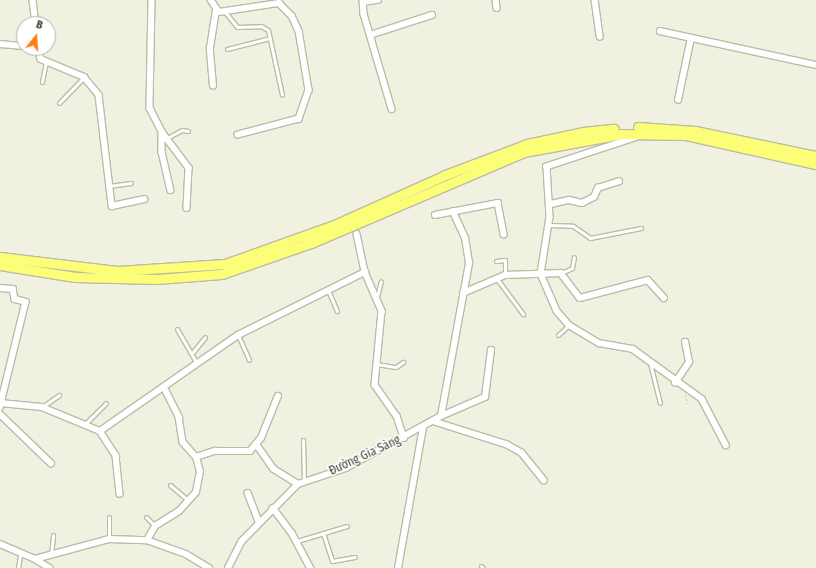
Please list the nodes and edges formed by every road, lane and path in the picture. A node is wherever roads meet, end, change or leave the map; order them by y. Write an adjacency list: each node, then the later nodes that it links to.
1 (33, 0): 12 (street)
2 (152, 0): 32 (street)
3 (211, 0): 9 (street)
4 (378, 0): 7 (street)
5 (496, 0): 8 (street)
6 (595, 0): 15 (street)
7 (363, 1): 14 (street)
8 (497, 8)
9 (216, 10): 10 (street); 26 (street)
10 (225, 12): 16 (lane); 33 (street)
11 (432, 15): 14 (street)
12 (35, 16)
13 (660, 31): 17 (street)
14 (370, 35): 30 (street)
15 (600, 37)
16 (270, 38): 20 (lane); 27 (lane)
17 (691, 38): 23 (street); 28 (street)
18 (0, 44): 19 (street)
19 (16, 45)
20 (227, 49)
21 (40, 56): 22 (street)
22 (46, 62): 24 (street); 25 (lane)
23 (816, 65)
24 (84, 77): 29 (lane); 40 (street)
25 (42, 82)
26 (213, 86)
27 (282, 95)
28 (678, 100)
29 (59, 103)
30 (392, 109)
31 (188, 131): 34 (lane)
32 (162, 132): 34 (street); 41 (street)
33 (238, 135)
34 (167, 138): 44 (street)
35 (635, 138): 43 (street)
36 (816, 156): 51 (highway)
37 (816, 164): 54 (highway)
38 (619, 181): 43 (street)
39 (131, 183): 40 (lane)
40 (109, 186): 42 (street)
41 (171, 190)
42 (144, 199)
43 (551, 204): 47 (street)
44 (187, 208)
45 (452, 212): 46 (street); 50 (street); 63 (street)
46 (435, 215)
47 (548, 225): 48 (lane); 57 (street)
48 (641, 228)
49 (357, 234): 55 (street)
50 (504, 234)
51 (0, 257)
52 (574, 257): 56 (lane)
53 (496, 261): 58 (lane)
54 (0, 265)
55 (364, 272): 62 (street); 64 (street)
56 (561, 273): 57 (street); 65 (street)
57 (541, 274): 58 (street); 68 (street)
58 (505, 275): 59 (street)
59 (496, 277): 63 (street); 67 (lane)
60 (381, 281): 64 (lane)
61 (0, 288): 87 (street)
62 (328, 290): 66 (lane); 70 (street)
63 (463, 294): 90 (street)
64 (377, 297): 80 (street)
65 (664, 298)
66 (337, 311)
67 (523, 314)
68 (569, 325): 71 (lane); 78 (street)
69 (177, 329): 75 (lane)
70 (238, 335): 76 (lane); 79 (street)
71 (558, 335)
72 (205, 337): 75 (lane)
73 (685, 342): 81 (street)
74 (491, 350): 90 (street, Đường Gia Sàng)
75 (193, 352): 79 (lane)
76 (249, 360)
77 (403, 362): 80 (lane)
78 (650, 362): 81 (street); 86 (lane)
79 (197, 363): 82 (street)
80 (376, 364): 95 (street)
81 (675, 383): 98 (street)
82 (164, 387): 94 (street); 99 (street)
83 (59, 395): 88 (lane)
84 (278, 396): 97 (street)
85 (106, 403): 92 (lane)
86 (660, 403)
87 (0, 405): 88 (street)
88 (42, 407): 92 (street)
89 (0, 414): 100 (street)
90 (441, 416): 91 (street, Đường Gia Sàng)
91 (433, 421): 93 (street, Đường Gia Sàng); 101 (street)
92 (86, 423): 94 (street)
93 (423, 428): 95 (street, Đường Gia Sàng); 129 (street)
94 (100, 431): 106 (street)
95 (404, 438): 102 (street, Đường Gia Sàng)
96 (304, 440): 102 (lane)
97 (257, 445): 99 (street); 103 (street)
98 (726, 445)
99 (196, 457): 107 (street)
100 (51, 463)
101 (544, 480)
102 (304, 482): 103 (street, Đường Gia Sàng)
103 (298, 484): 108 (street, Đường Gia Sàng)
104 (170, 485): 107 (lane)
105 (248, 493): 111 (street)
106 (120, 494)
107 (190, 502): 112 (street)
108 (273, 508): 111 (street, Đường Gia Sàng); 118 (street)
109 (109, 517): 116 (lane)
110 (146, 517): 112 (lane)
111 (259, 522): 127 (street, Đường Gia Sàng)
112 (155, 526): 117 (street)
113 (347, 526): 114 (lane)
114 (323, 533): 118 (lane); 122 (lane)
115 (53, 535): 121 (lane)
116 (109, 538): 117 (street); 121 (street)
117 (147, 540): 126 (street)
118 (297, 541): 128 (street)
119 (0, 544): 120 (street)
120 (20, 555): 123 (street); 124 (lane)
121 (51, 557): 123 (street)
122 (355, 557)
123 (35, 559): 125 (street)
124 (18, 568)
125 (50, 568)
126 (209, 568)
127 (228, 568)
128 (311, 568)
129 (398, 568)

